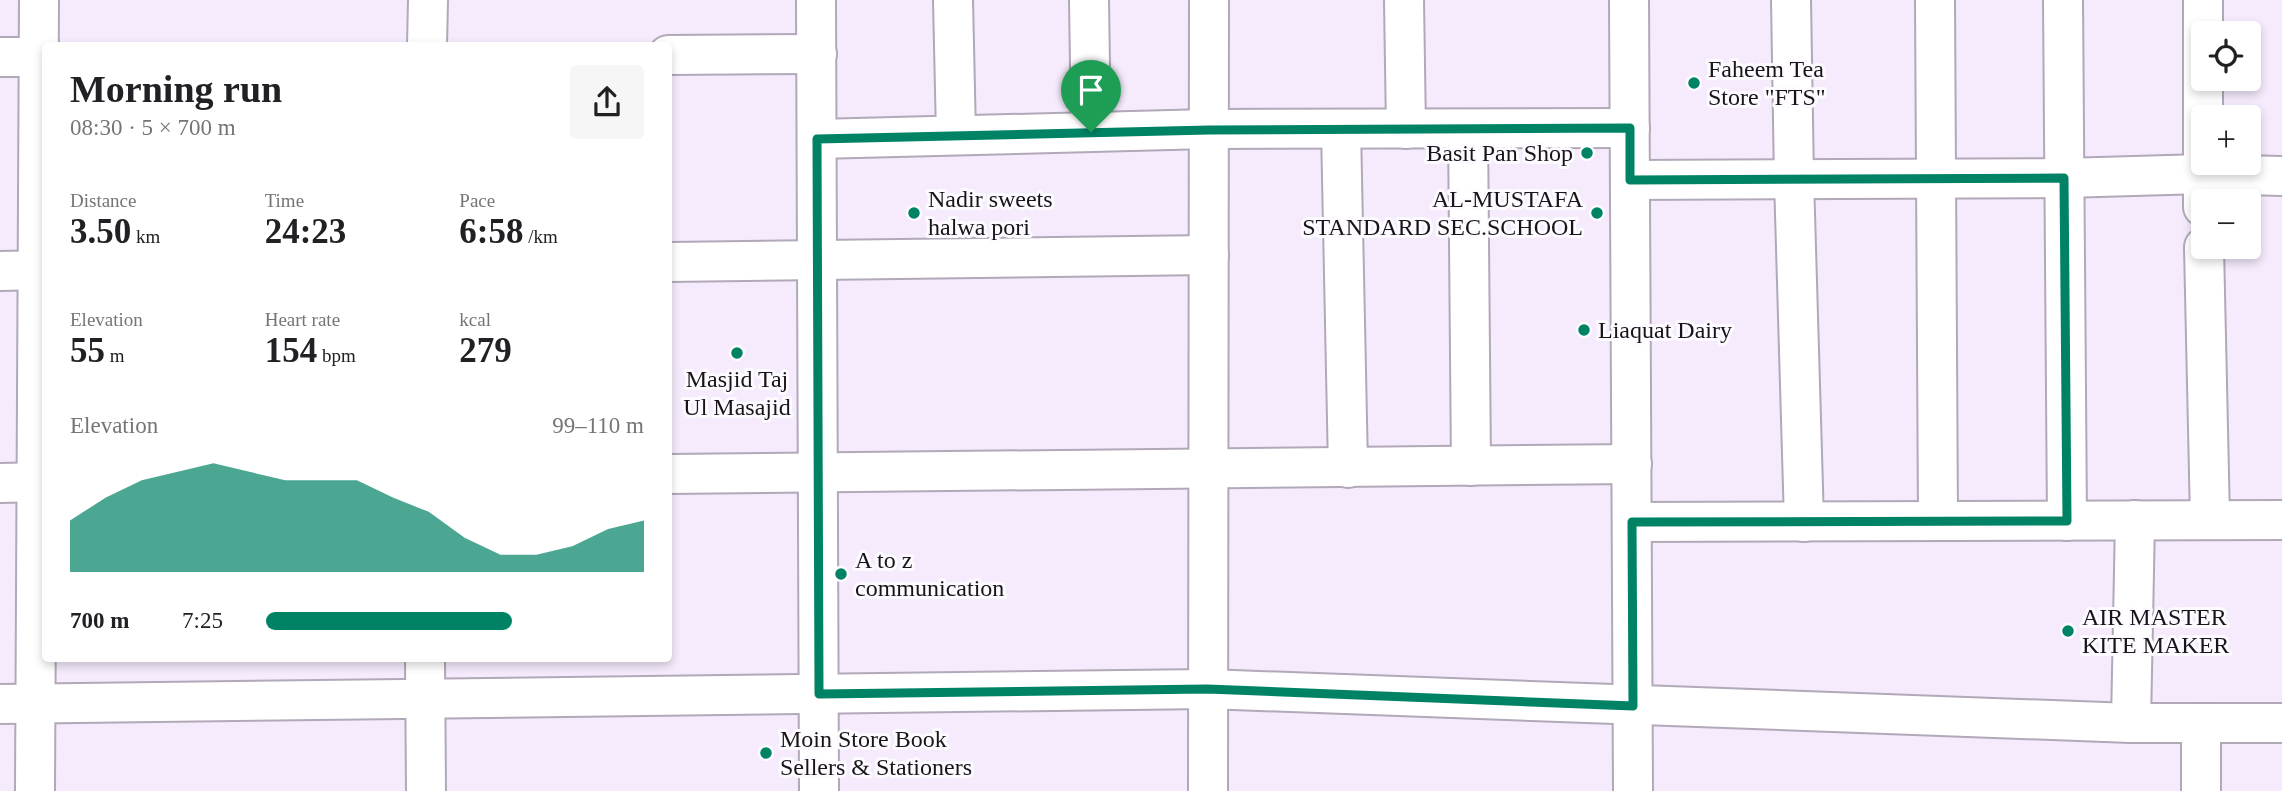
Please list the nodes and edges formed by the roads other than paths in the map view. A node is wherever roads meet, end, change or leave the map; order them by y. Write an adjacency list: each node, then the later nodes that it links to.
1 (38, 0): 17 (street)
2 (428, 0): 13 (street)
3 (817, 0): 14 (street)
4 (953, 0): 24 (street)
5 (1089, 0): 23 (street)
6 (1209, 0): 22 (street)
7 (1404, 0): 20 (street)
8 (1629, 0): 18 (street)
9 (1791, 0): 29 (street)
10 (1935, 0): 27 (street)
11 (2063, 0): 28 (street)
12 (2203, 0): 31 (street)
13 (427, 42)
14 (817, 54): 15 (street); 25 (street)
15 (672, 55)
16 (0, 57): 17 (street)
17 (42, 57): 38 (street)
18 (1630, 128): 21 (street); 30 (street)
19 (1340, 129): 20 (street); 22 (street); 42 (street)
20 (1406, 129): 21 (street)
21 (1468, 129): 41 (street)
22 (1209, 130): 23 (street); 34 (street)
23 (1091, 132): 24 (street)
24 (956, 135): 25 (street)
25 (817, 139): 36 (street)
26 (2282, 176): 32 (street)
27 (1935, 178): 28 (street); 29 (street); 50 (street)
28 (2064, 178): 33 (street); 51 (street)
29 (1794, 179): 30 (street); 53 (street)
30 (1630, 180): 40 (street)
31 (2203, 189)
32 (2214, 189)
33 (2191, 190)
34 (1209, 255): 36 (street); 43 (street)
35 (2204, 259): 48 (street)
36 (818, 260): 37 (street); 44 (street)
37 (672, 262)
38 (42, 270): 39 (street); 46 (street)
39 (0, 271)
40 (1632, 464): 41 (street); 52 (street)
41 (1471, 466): 42 (street)
42 (1348, 468): 43 (street)
43 (1208, 470): 44 (street); 55 (street)
44 (818, 473): 45 (street); 56 (street)
45 (672, 474)
46 (28, 483): 58 (street)
47 (2135, 520): 48 (street); 51 (street); 60 (street)
48 (2210, 520): 49 (street)
49 (2282, 520)
50 (1938, 521): 51 (street); 53 (street)
51 (2067, 521)
52 (1632, 522): 53 (street); 59 (street)
53 (1804, 522)
54 (425, 662): 57 (street)
55 (1207, 689): 56 (street); 59 (street); 66 (street)
56 (819, 694): 57 (street); 65 (street)
57 (425, 699): 58 (street); 64 (street)
58 (18, 704): 63 (street)
59 (1633, 706): 60 (street); 67 (street)
60 (2131, 723): 61 (street)
61 (2201, 723): 62 (street); 68 (street)
62 (2282, 723)
63 (35, 791)
64 (426, 791)
65 (819, 791)
66 (1208, 791)
67 (1633, 791)
68 (2202, 791)

